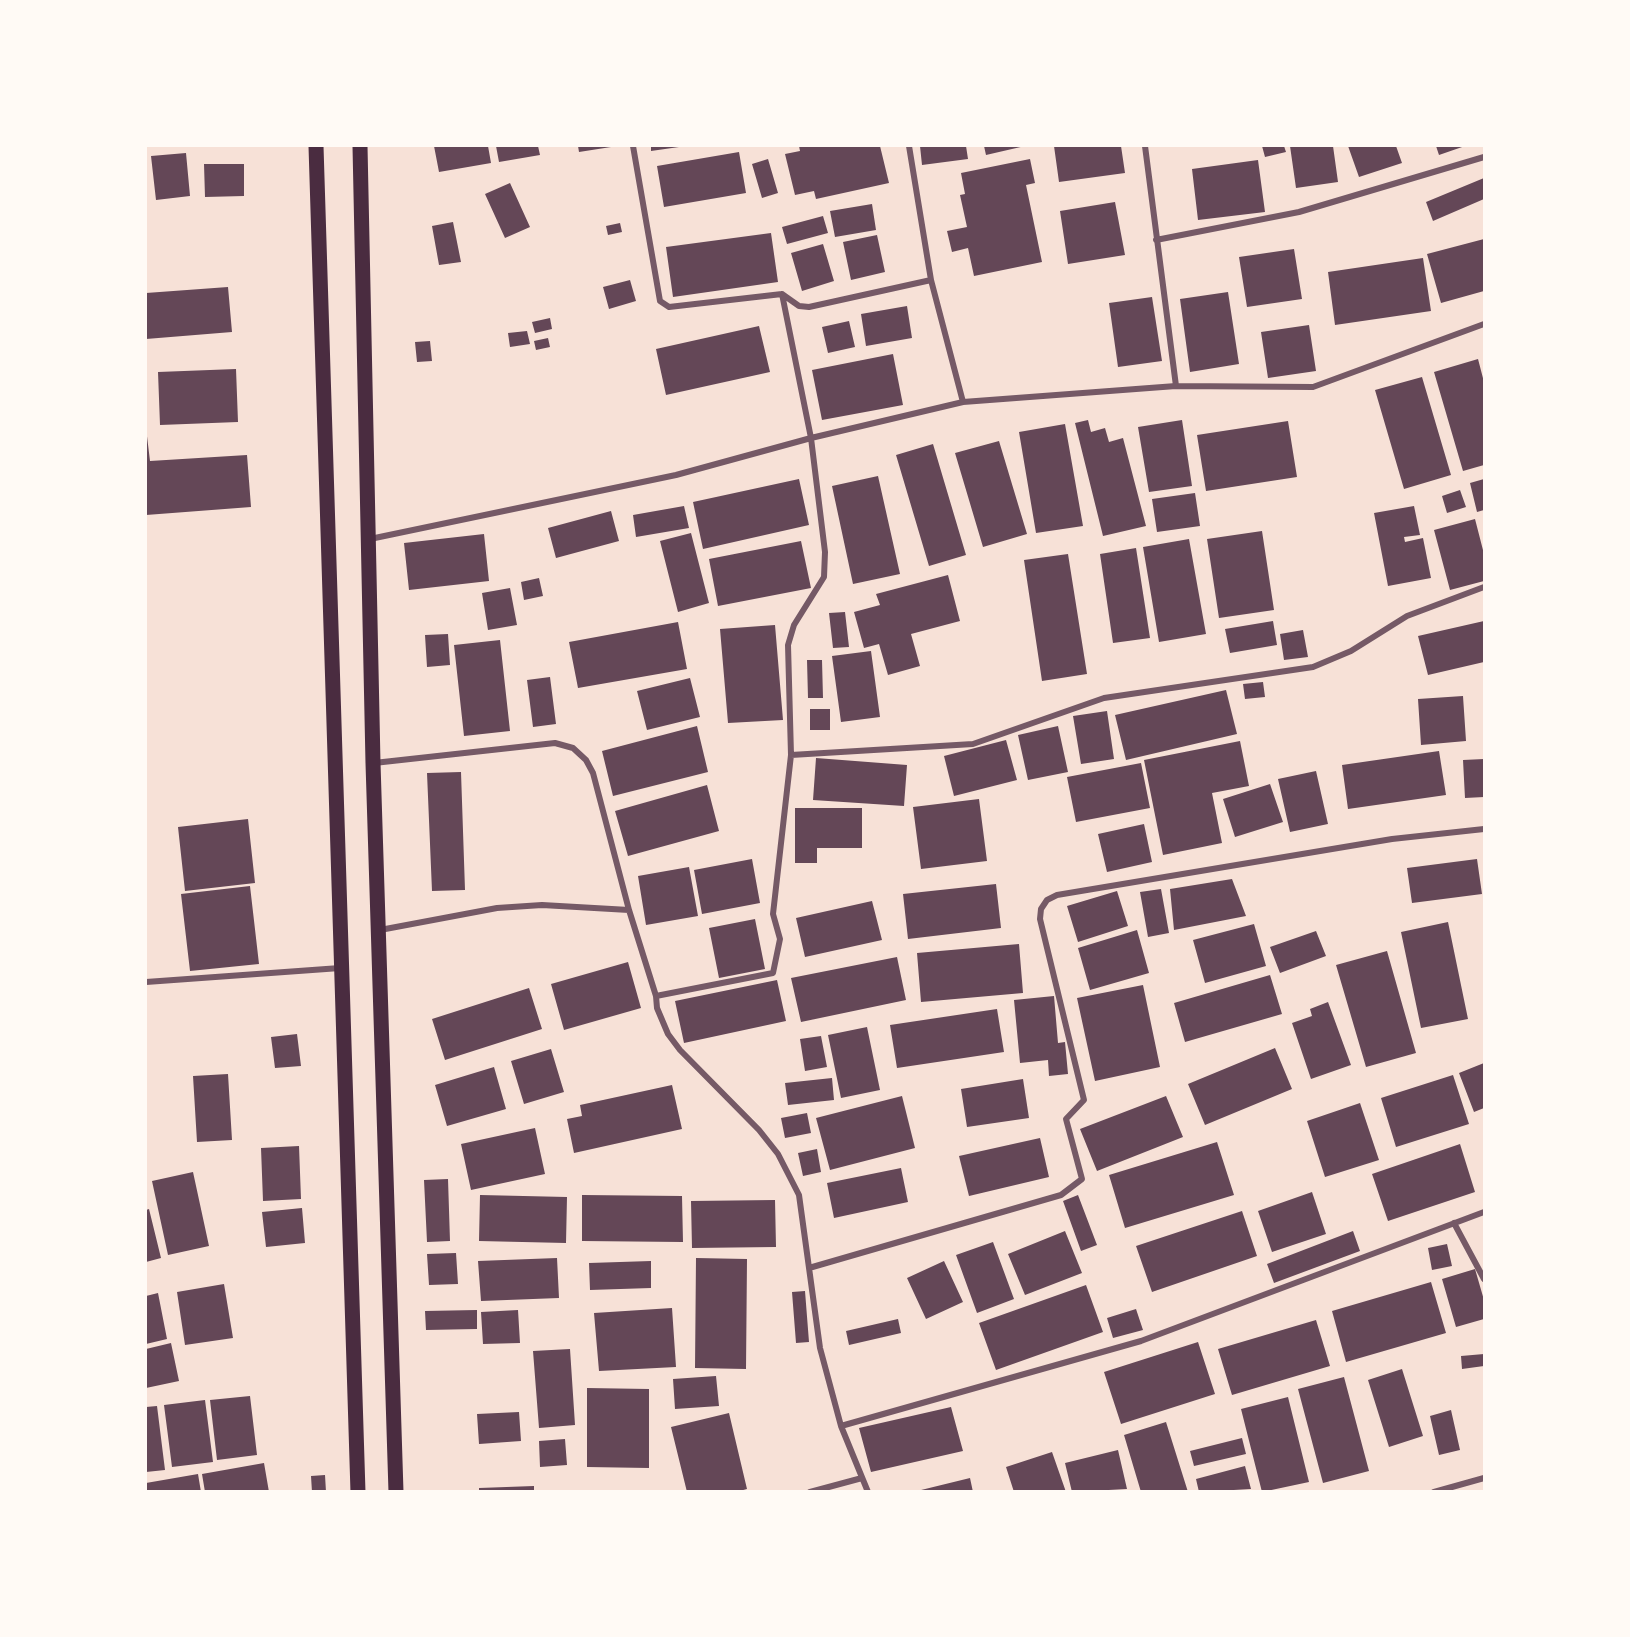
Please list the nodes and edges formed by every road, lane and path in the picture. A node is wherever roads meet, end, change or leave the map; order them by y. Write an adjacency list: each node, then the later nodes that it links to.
1 (316, 146): 21 (main road)
2 (360, 146): 14 (main road)
3 (633, 146): 9 (street)
4 (909, 146): 8 (street)
5 (1145, 146): 7 (street)
6 (1485, 157): 7 (street)
7 (1156, 240): 11 (street)
8 (931, 280): 9 (street); 12 (street)
9 (782, 294): 13 (street)
10 (1485, 324): 11 (street)
11 (1176, 386): 12 (street)
12 (963, 402): 13 (street)
13 (811, 438): 14 (street); 16 (street)
14 (369, 540): 17 (main road)
15 (1485, 588): 16 (street)
16 (791, 755): 23 (street)
17 (373, 763): 19 (street); 20 (main road)
18 (1485, 829): 26 (street)
19 (629, 910): 20 (street); 23 (street)
20 (378, 930): 32 (main road)
21 (340, 968): 22 (street); 31 (main road)
22 (146, 982)
23 (656, 996): 26 (street)
24 (1485, 1212): 25 (street)
25 (1454, 1223): 27 (street); 28 (street)
26 (809, 1268): 28 (street)
27 (1485, 1279)
28 (842, 1426): 29 (street)
29 (862, 1478): 33 (street); 34 (street)
30 (1485, 1478): 35 (street)
31 (358, 1491)
32 (396, 1491)
33 (810, 1491)
34 (868, 1491)
35 (1434, 1491)

